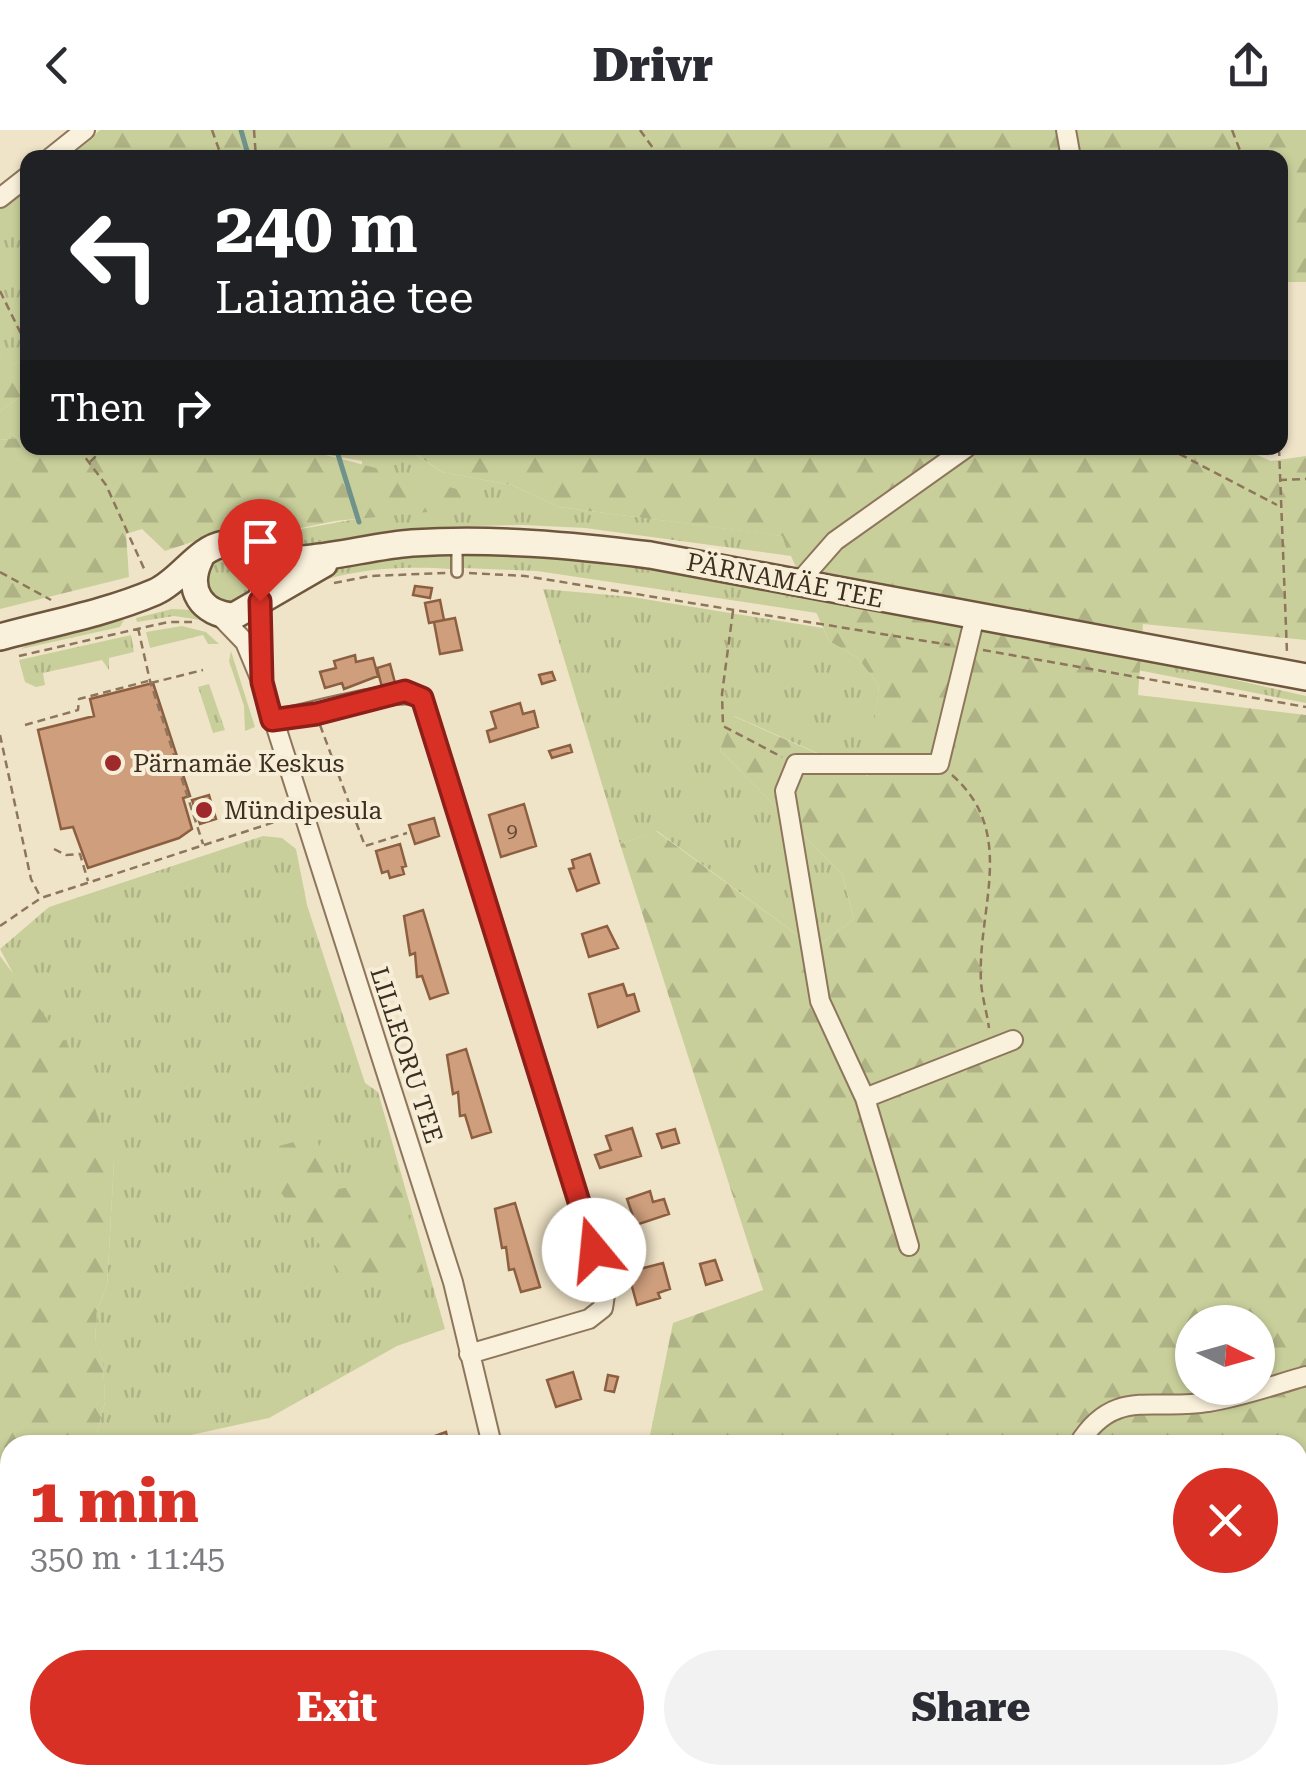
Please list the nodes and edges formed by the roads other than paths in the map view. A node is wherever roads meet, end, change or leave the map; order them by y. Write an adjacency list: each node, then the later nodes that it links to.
1 (85, 130): 2 (street)
2 (62, 138)
3 (20, 182): 4 (street)
4 (0, 198)
5 (956, 455): 11 (street)
6 (458, 541): 7 (main road, PÄRNAMÄE TEE); 10 (lane); 11 (main road, PÄRNAMÄE TEE)
7 (348, 552): 8 (main road, PÄRNAMÄE TEE); 12 (main road)
8 (258, 558): 9 (main road); 12 (main road)
9 (200, 559): 13 (main road); 13 (main road)
10 (457, 572)
11 (799, 582): 15 (main road, PÄRNAMÄE TEE)
12 (260, 601): 13 (main road); 18 (street, LILLEORU TEE)
13 (191, 606): 14 (main road); 14 (main road); 18 (street, LILLEORU TEE)
14 (52, 611): 16 (main road)
15 (975, 616): 17 (main road, PÄRNAMÄE TEE); 21 (street)
16 (0, 637)
17 (1295, 676)
18 (262, 682): 19 (street, LILLEORU TEE)
19 (272, 720): 23 (street, LILLEORU TEE); 23 (street)
20 (1012, 1040): 21 (street)
21 (865, 1098): 22 (street)
22 (909, 1246)
23 (469, 1354): 25 (street, LILLEORU TEE)
24 (1306, 1376): 26 (street)
25 (489, 1435)
26 (1085, 1435)

